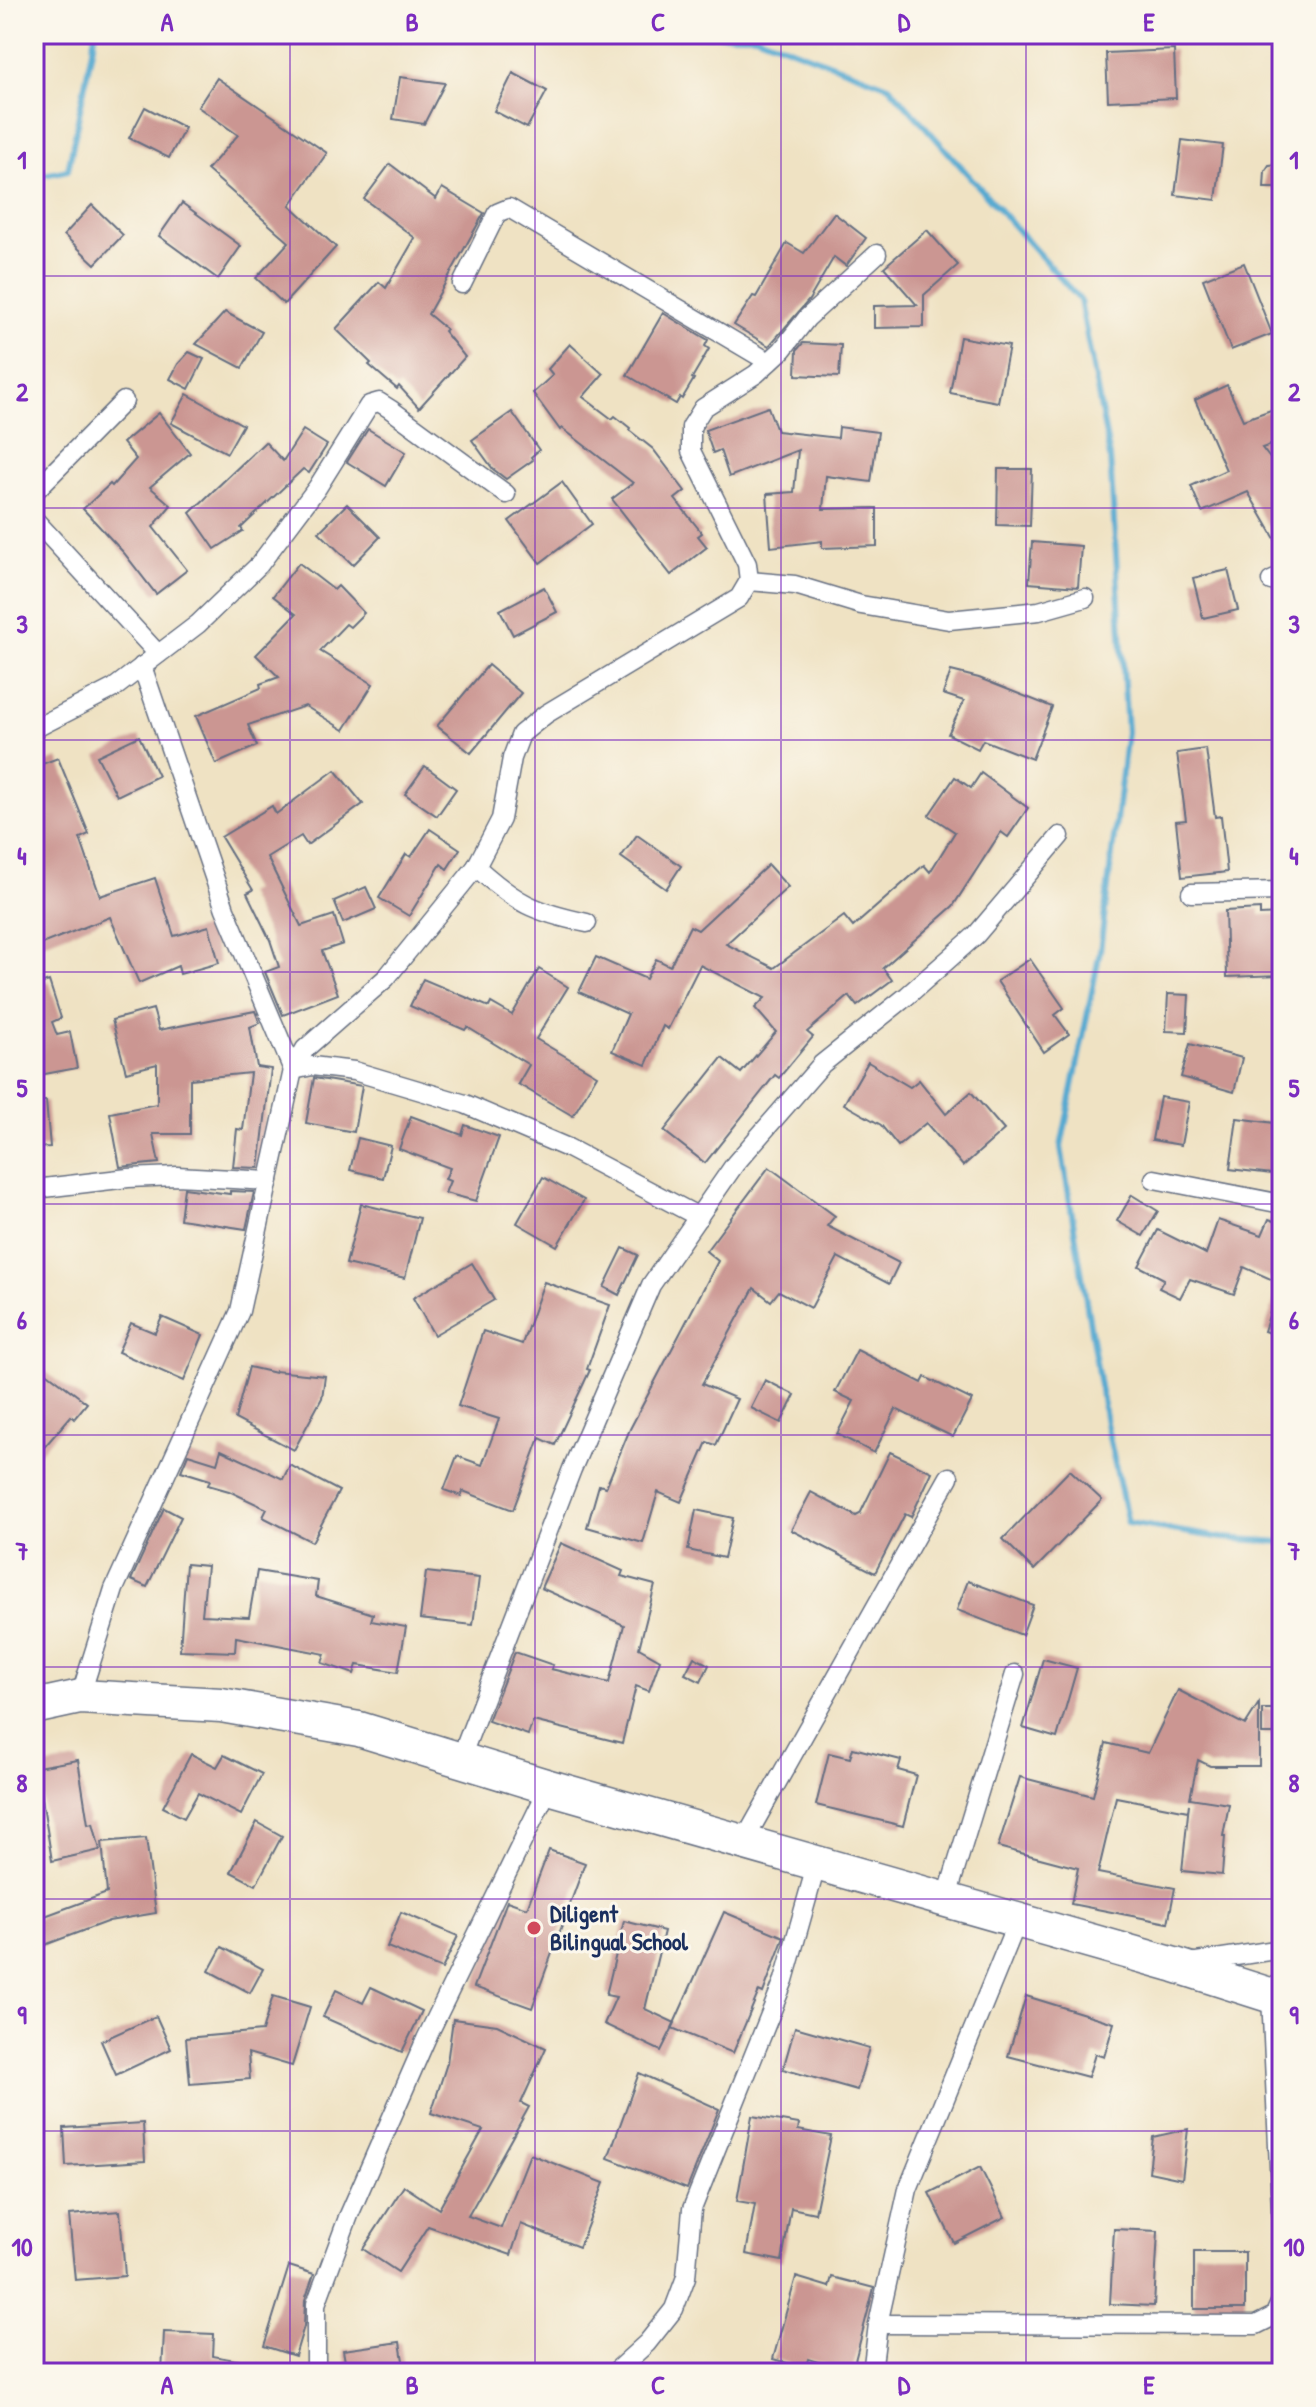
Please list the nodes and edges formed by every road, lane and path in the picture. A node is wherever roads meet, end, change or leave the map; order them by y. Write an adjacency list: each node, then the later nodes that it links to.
1 (877, 254): 3 (street)
2 (462, 284): 3 (street)
3 (769, 362): 8 (street)
4 (124, 401): 5 (street)
5 (34, 492)
6 (506, 494): 10 (street)
7 (34, 519): 10 (street)
8 (749, 581): 9 (street); 14 (street)
9 (1085, 598)
10 (158, 654): 11 (street)
11 (142, 666): 12 (street); 18 (street)
12 (34, 729)
13 (1060, 836): 23 (street)
14 (476, 867): 17 (street); 18 (street)
15 (1282, 891): 16 (street)
16 (1191, 893)
17 (587, 923)
18 (293, 1070): 20 (street); 23 (street)
19 (1154, 1179): 22 (street)
20 (269, 1181): 21 (street); 26 (street)
21 (34, 1192)
22 (1282, 1204)
23 (699, 1217): 28 (street)
24 (949, 1477): 30 (street)
25 (1015, 1674): 32 (street)
26 (80, 1697): 27 (highway); 28 (highway)
27 (34, 1707)
28 (460, 1760): 29 (highway)
29 (549, 1787): 30 (highway); 40 (street)
30 (744, 1841): 31 (highway)
31 (817, 1863): 32 (highway); 41 (street)
32 (946, 1900): 33 (highway)
33 (1017, 1922): 35 (highway); 39 (street)
34 (1282, 1949): 35 (street)
35 (1175, 1965): 36 (highway)
36 (1277, 1997): 37 (street)
37 (1282, 2231)
38 (1282, 2299): 39 (street)
39 (878, 2324): 42 (street)
40 (316, 2373)
41 (614, 2373)
42 (872, 2373)

